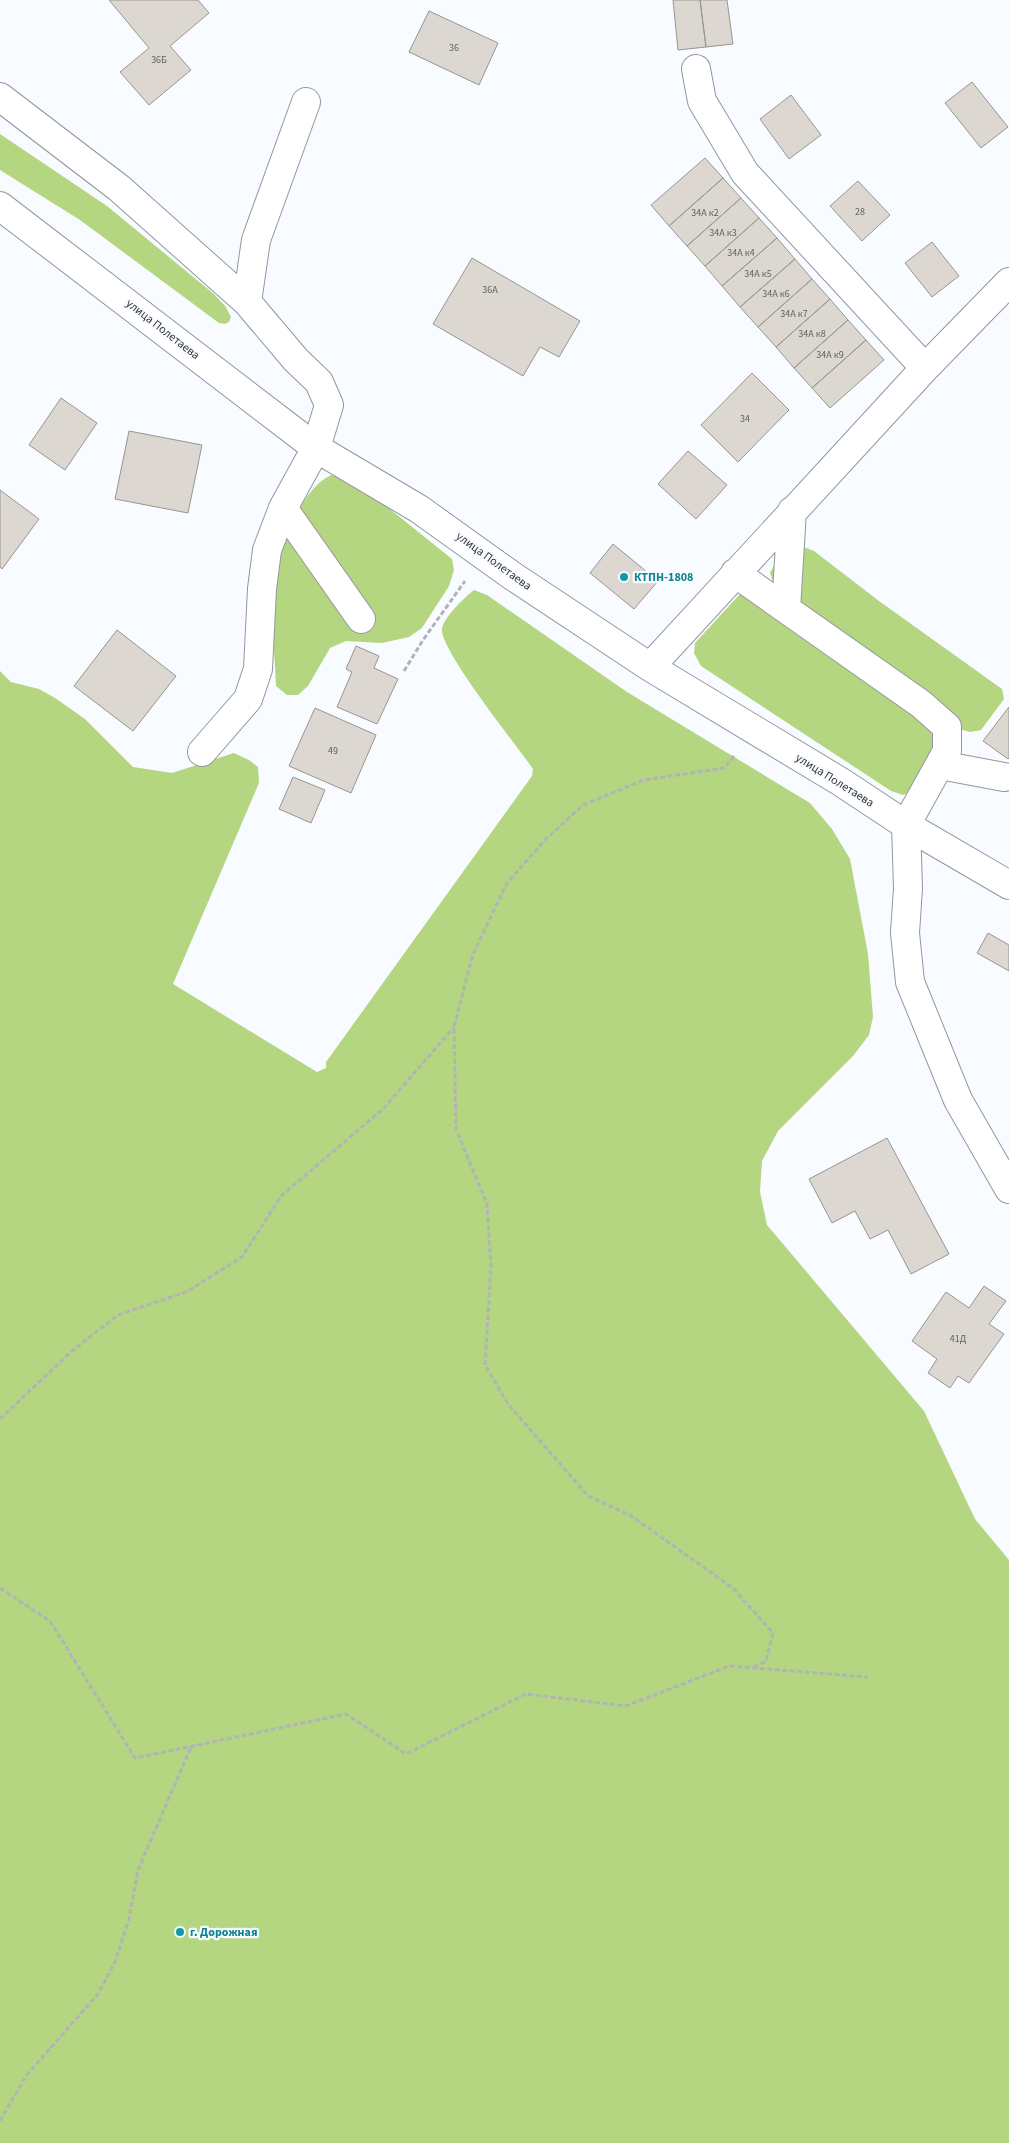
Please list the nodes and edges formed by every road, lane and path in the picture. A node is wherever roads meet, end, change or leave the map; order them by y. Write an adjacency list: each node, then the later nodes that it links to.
1 (696, 69): 7 (street)
2 (0, 97): 6 (street)
3 (306, 102): 6 (street)
4 (0, 206): 8 (street, улица Полетаева)
5 (1009, 282): 7 (street)
6 (247, 302): 8 (street)
7 (925, 368): 10 (street)
8 (316, 448): 9 (street); 15 (street, улица Полетаева)
9 (283, 508): 14 (street); 18 (street)
10 (792, 511): 11 (street); 13 (street)
11 (735, 573): 13 (street); 15 (street)
12 (467, 578): 16 (path)
13 (786, 609): 19 (street)
14 (360, 619)
15 (650, 667): 17 (street, улица Полетаева)
16 (404, 671)
17 (755, 730): 21 (street, улица Полетаева); 23 (path)
18 (202, 752)
19 (940, 765): 20 (street); 21 (street)
20 (1004, 777)
21 (906, 825): 22 (street, улица Полетаева); 24 (street)
22 (1009, 885)
23 (454, 1027): 25 (path); 27 (path)
24 (1009, 1189)
25 (0, 1419)
26 (0, 1588): 29 (path)
27 (752, 1668): 28 (path); 29 (path)
28 (868, 1678)
29 (191, 1747): 30 (path)
30 (0, 2121)

